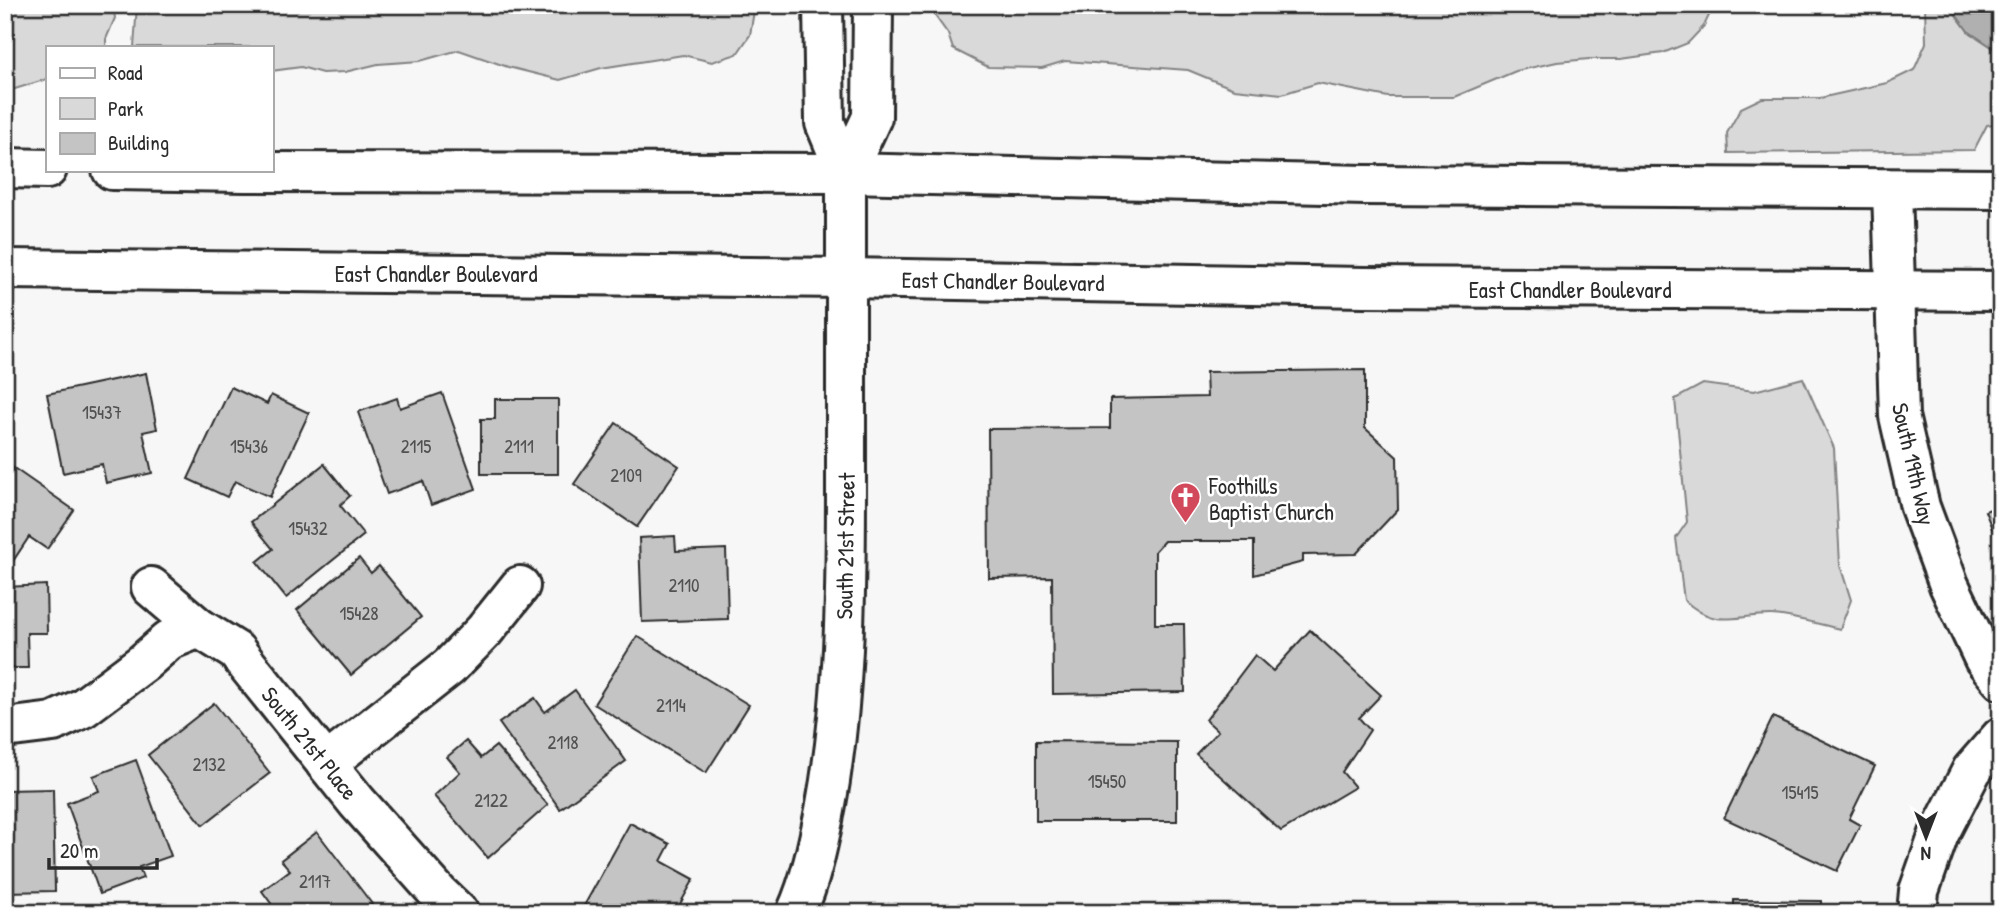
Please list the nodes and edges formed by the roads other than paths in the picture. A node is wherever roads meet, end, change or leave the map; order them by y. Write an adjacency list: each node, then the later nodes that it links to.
1 (823, 5): 6 (main road, South 21st Street)
2 (873, 5): 6 (main road, South 21st Street)
3 (5, 168): 4 (main road)
4 (46, 169)
5 (273, 172): 6 (main road)
6 (846, 173): 7 (main road); 10 (main road, South 21st Street)
7 (1892, 189): 8 (main road); 11 (main road, South 19th Way)
8 (2001, 189)
9 (5, 269): 10 (main road, East Chandler Boulevard)
10 (846, 278): 11 (main road, East Chandler Boulevard); 21 (main road, South 21st Street)
11 (1895, 291): 12 (main road, East Chandler Boulevard); 16 (main road, South 19th Way)
12 (2001, 291)
13 (520, 586): 19 (main road)
14 (151, 587): 15 (main road, South 21st Place)
15 (199, 628): 17 (main road); 19 (main road, South 21st Place)
16 (2001, 680)
17 (5, 728)
18 (2001, 737): 22 (main road)
19 (326, 764): 20 (main road, South 21st Place)
20 (459, 913)
21 (796, 913)
22 (1917, 913)

